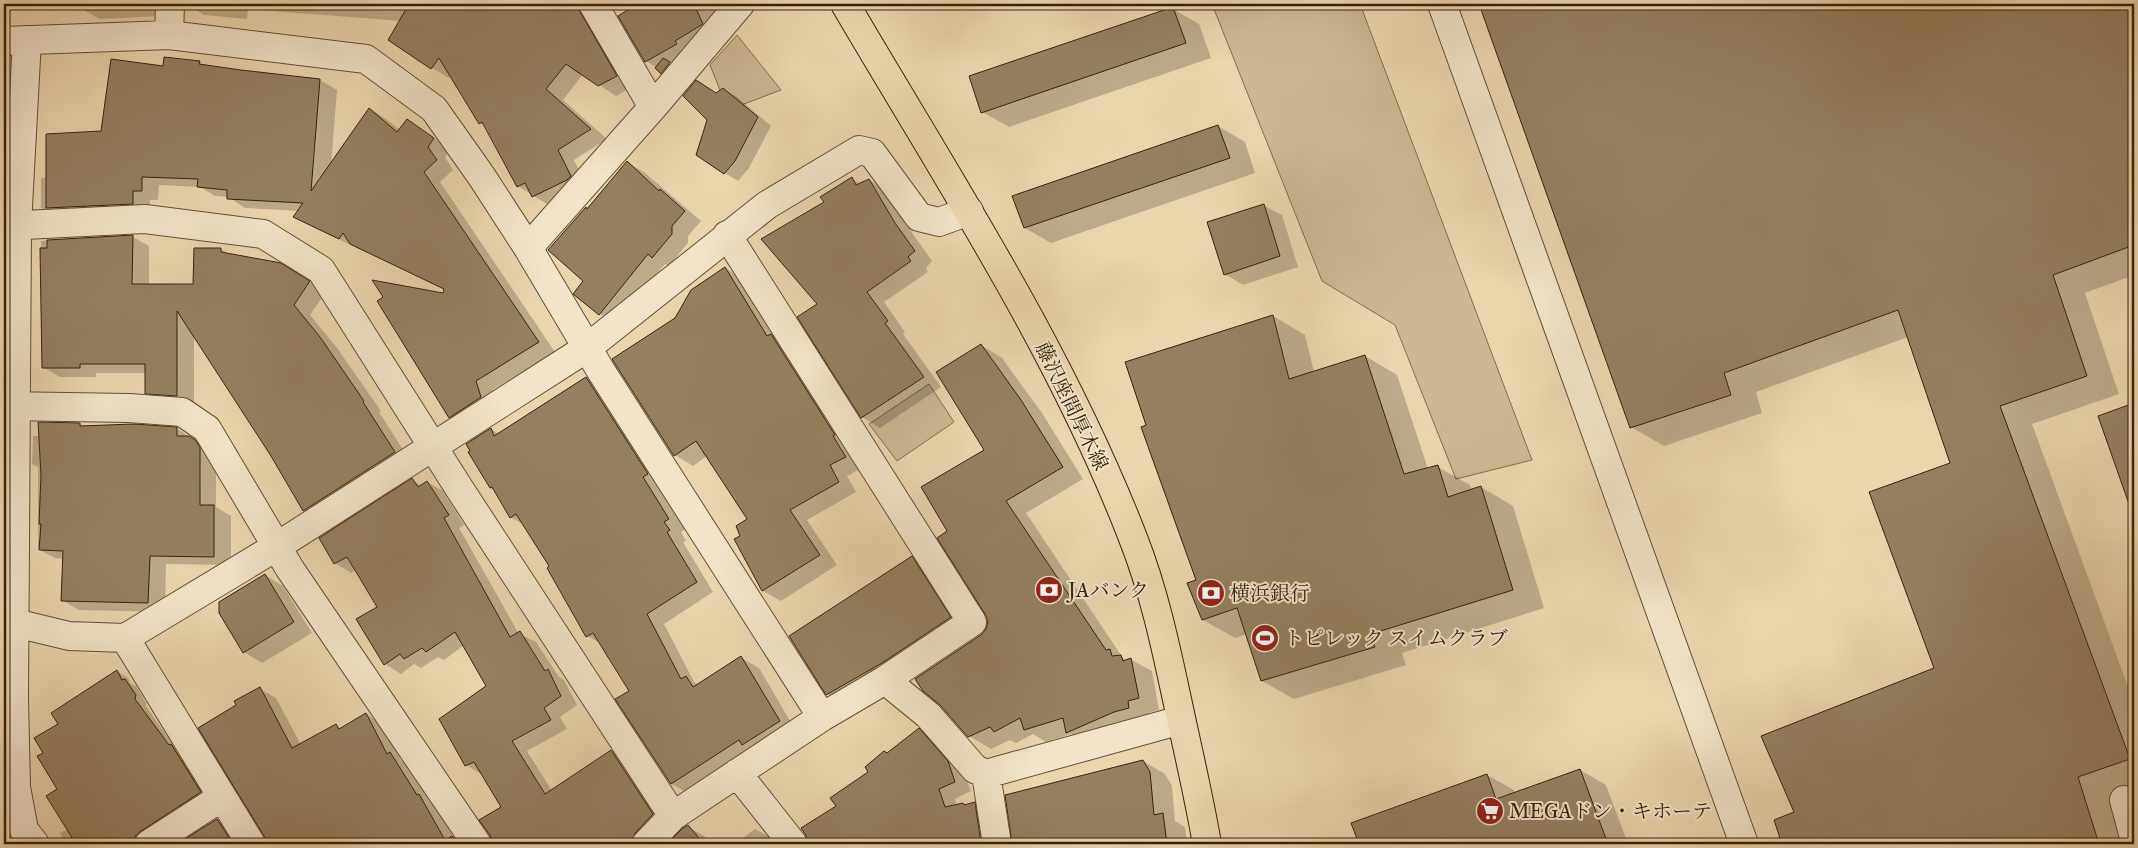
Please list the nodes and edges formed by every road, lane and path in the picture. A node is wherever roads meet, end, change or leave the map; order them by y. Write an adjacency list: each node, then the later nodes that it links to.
1 (170, 4): 6 (street)
2 (593, 4): 8 (street)
3 (740, 4): 8 (street)
4 (845, 4): 9 (main road, 藤沢座間厚木線)
5 (1442, 4): 36 (street)
6 (169, 34): 7 (street); 12 (street)
7 (16, 41): 10 (street)
8 (653, 107): 12 (street)
9 (969, 211): 11 (street); 21 (main road, 藤沢座間厚木線)
10 (10, 225): 14 (street); 15 (street)
11 (727, 235): 13 (street); 19 (street)
12 (528, 248): 13 (street)
13 (588, 348): 15 (street); 20 (street)
14 (10, 406): 16 (street); 17 (street)
15 (434, 447): 16 (street); 26 (street)
16 (276, 547): 18 (street); 31 (street)
17 (10, 623): 18 (street); 28 (street)
18 (125, 638): 24 (street)
19 (885, 680): 20 (street); 23 (street)
20 (822, 717): 22 (street)
21 (1181, 720): 23 (street); 35 (main road, 藤沢座間厚木線)
22 (737, 773): 26 (street); 33 (street)
23 (986, 774): 34 (street)
24 (222, 797): 29 (street); 30 (street)
25 (2124, 800): 27 (street)
26 (673, 816): 32 (street)
27 (2134, 837)
28 (35, 844)
29 (149, 844)
30 (251, 844)
31 (477, 844)
32 (646, 844)
33 (793, 844)
34 (997, 844)
35 (1207, 844)
36 (1744, 844)

